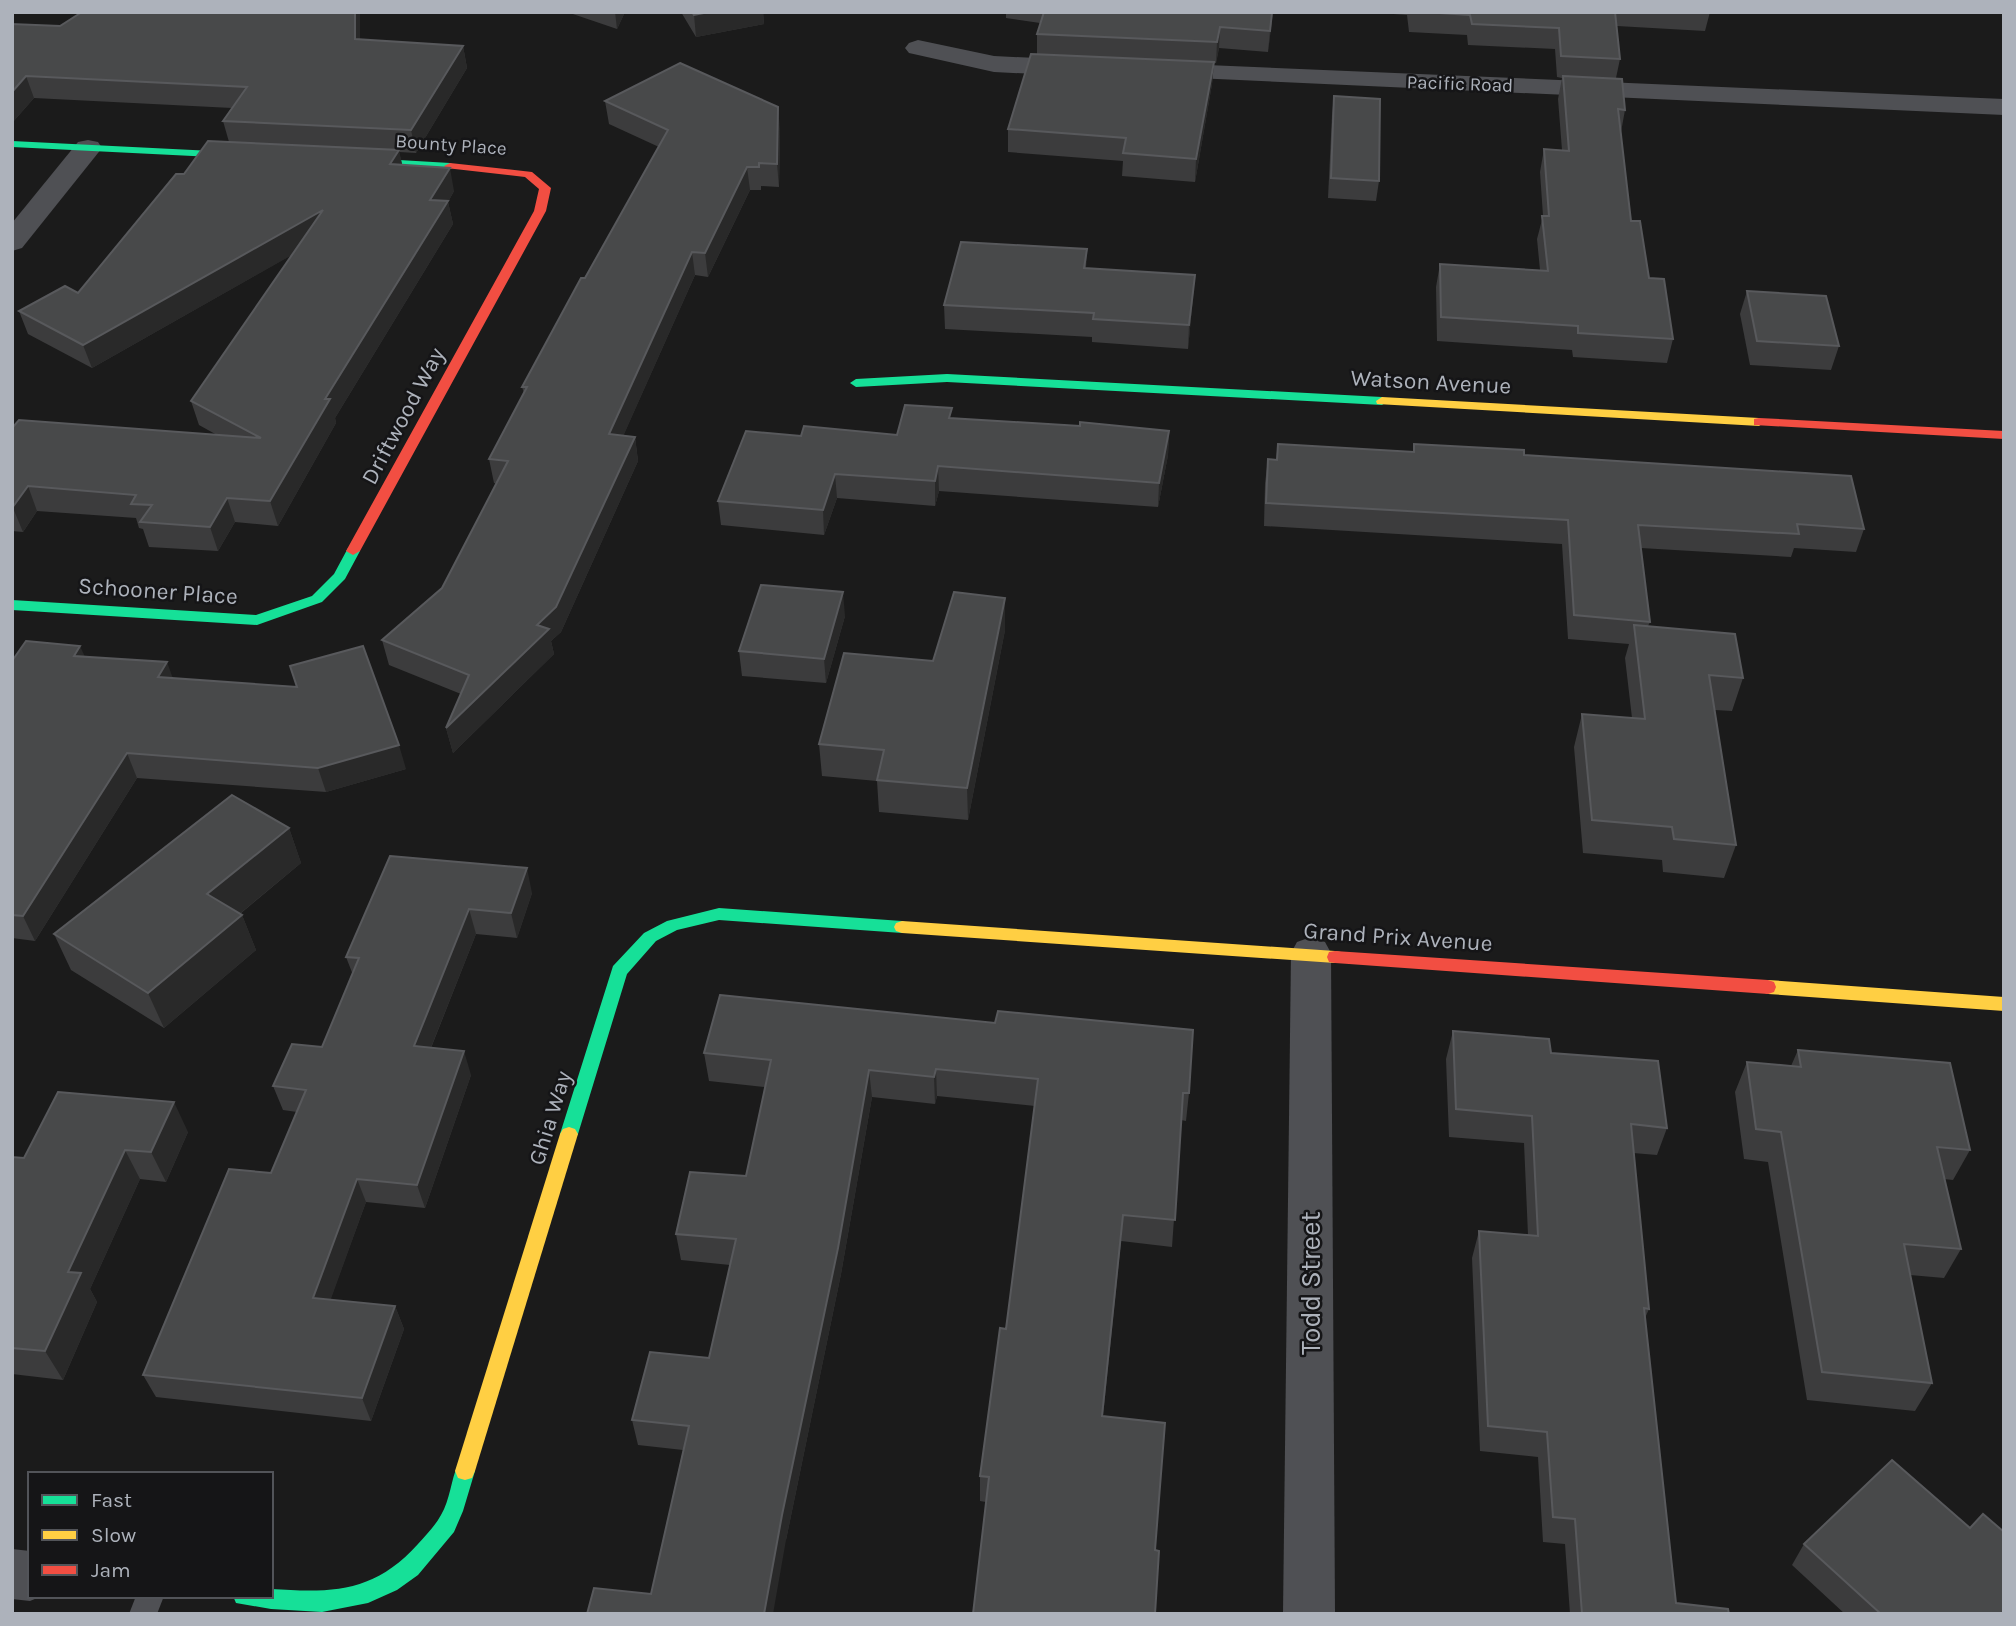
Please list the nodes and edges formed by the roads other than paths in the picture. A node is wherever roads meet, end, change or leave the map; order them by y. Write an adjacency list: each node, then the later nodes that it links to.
1 (918, 48): 2 (street)
2 (1101, 69)
3 (1128, 70): 4 (street, Pacific Road)
4 (2004, 107)
5 (12, 144): 6 (street)
6 (88, 148): 7 (street); 10 (street)
7 (267, 156)
8 (336, 159): 9 (street, Bounty Place)
9 (530, 229): 14 (street, Driftwood Way)
10 (12, 242)
11 (856, 383): 12 (street, Watson Avenue)
12 (2004, 435)
13 (12, 605): 14 (street, Schooner Place)
14 (299, 608)
15 (789, 918): 16 (street, Grand Prix Avenue); 18 (street, Ghia Way)
16 (1311, 953): 17 (street, Grand Prix Avenue); 19 (street, Todd Street)
17 (2004, 1004)
18 (262, 1598)
19 (1309, 1614)

